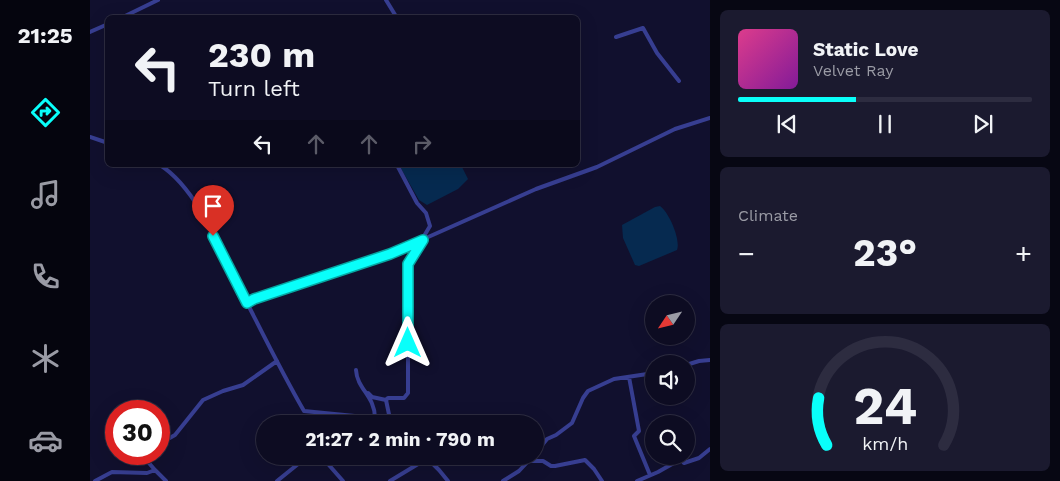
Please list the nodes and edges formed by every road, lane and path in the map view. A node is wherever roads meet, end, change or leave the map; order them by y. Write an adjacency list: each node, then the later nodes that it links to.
1 (158, 0): 3 (street)
2 (386, 0): 4 (street)
3 (127, 15)
4 (395, 15)
5 (105, 25): 6 (street)
6 (90, 32)
7 (616, 36): 8 (street)
8 (679, 81)
9 (710, 118): 14 (street)
10 (90, 137): 11 (street)
11 (105, 142)
12 (164, 167): 15 (street)
13 (398, 167): 14 (street)
14 (423, 240): 15 (street); 23 (street)
15 (247, 303): 17 (street)
16 (710, 360): 18 (street)
17 (277, 361): 24 (street); 27 (street)
18 (695, 362)
19 (355, 374): 22 (street)
20 (645, 374): 21 (street)
21 (629, 377): 28 (street); 38 (street)
22 (362, 388): 23 (street); 25 (street)
23 (386, 400): 26 (street)
24 (346, 415)
25 (374, 415)
26 (388, 415)
27 (170, 438)
28 (544, 443)
29 (710, 449): 38 (street)
30 (544, 462): 46 (street)
31 (151, 465): 37 (street)
32 (297, 465): 41 (street)
33 (329, 465): 42 (street)
34 (414, 465): 43 (street)
35 (433, 465): 44 (street)
36 (525, 465): 45 (street)
37 (155, 470): 39 (street); 40 (street)
38 (650, 475): 47 (street)
39 (95, 481)
40 (166, 481)
41 (277, 481)
42 (343, 481)
43 (390, 481)
44 (448, 481)
45 (504, 481)
46 (602, 481)
47 (637, 481)

